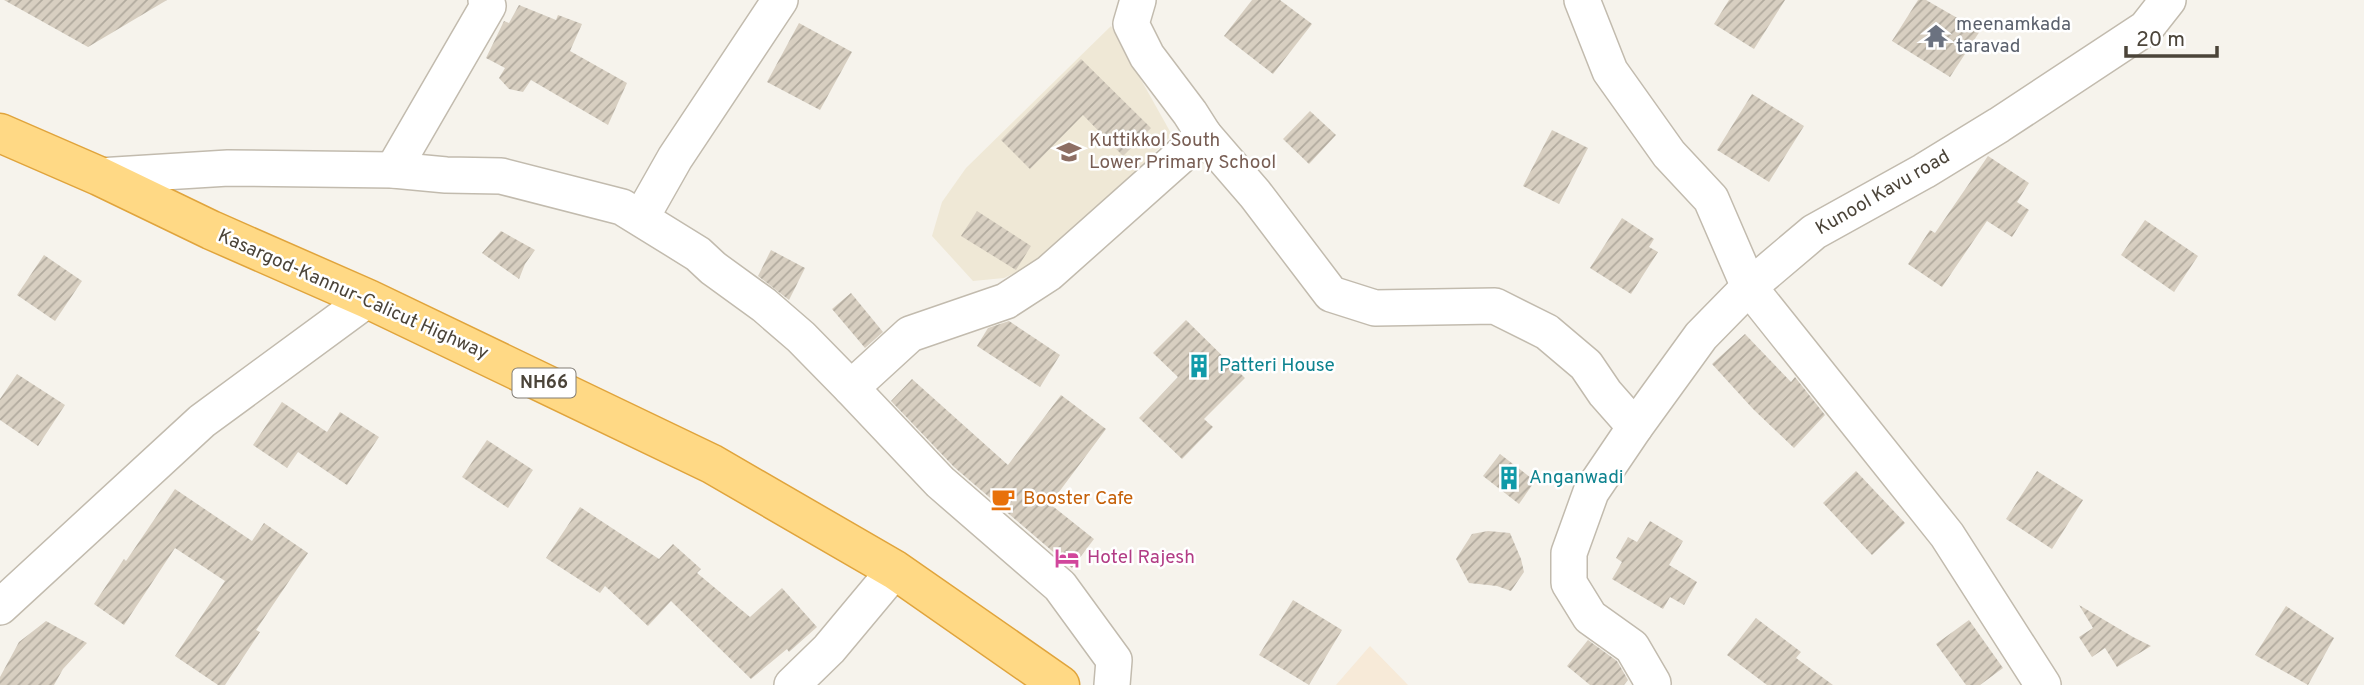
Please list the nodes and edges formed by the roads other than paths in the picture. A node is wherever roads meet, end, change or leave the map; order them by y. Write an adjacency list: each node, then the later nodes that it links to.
1 (780, 0): 10 (street)
2 (1138, 0): 7 (street)
3 (1582, 0): 11 (street)
4 (2168, 0): 11 (street, Kunool Kavu road)
5 (489, 2): 8 (street)
6 (0, 133): 9 (highway, Kasargod-Kannur-Calicut Highway / NH66)
7 (1204, 135): 13 (street); 14 (street)
8 (393, 170): 9 (street); 10 (street)
9 (99, 176): 12 (highway, Kasargod-Kannur-Calicut Highway / NH66)
10 (641, 218): 13 (street)
11 (1749, 287): 14 (street, Kunool Kavu road); 21 (street)
12 (368, 299): 15 (highway, Kasargod-Kannur-Calicut Highway / NH66); 16 (street)
13 (851, 388): 19 (street)
14 (1634, 427): 20 (street, Kunool Kavu road)
15 (895, 570): 17 (street); 18 (highway, Kasargod-Kannur-Calicut Highway / NH66)
16 (0, 607)
17 (792, 685)
18 (1060, 685)
19 (1112, 685)
20 (1651, 685)
21 (2043, 685)

